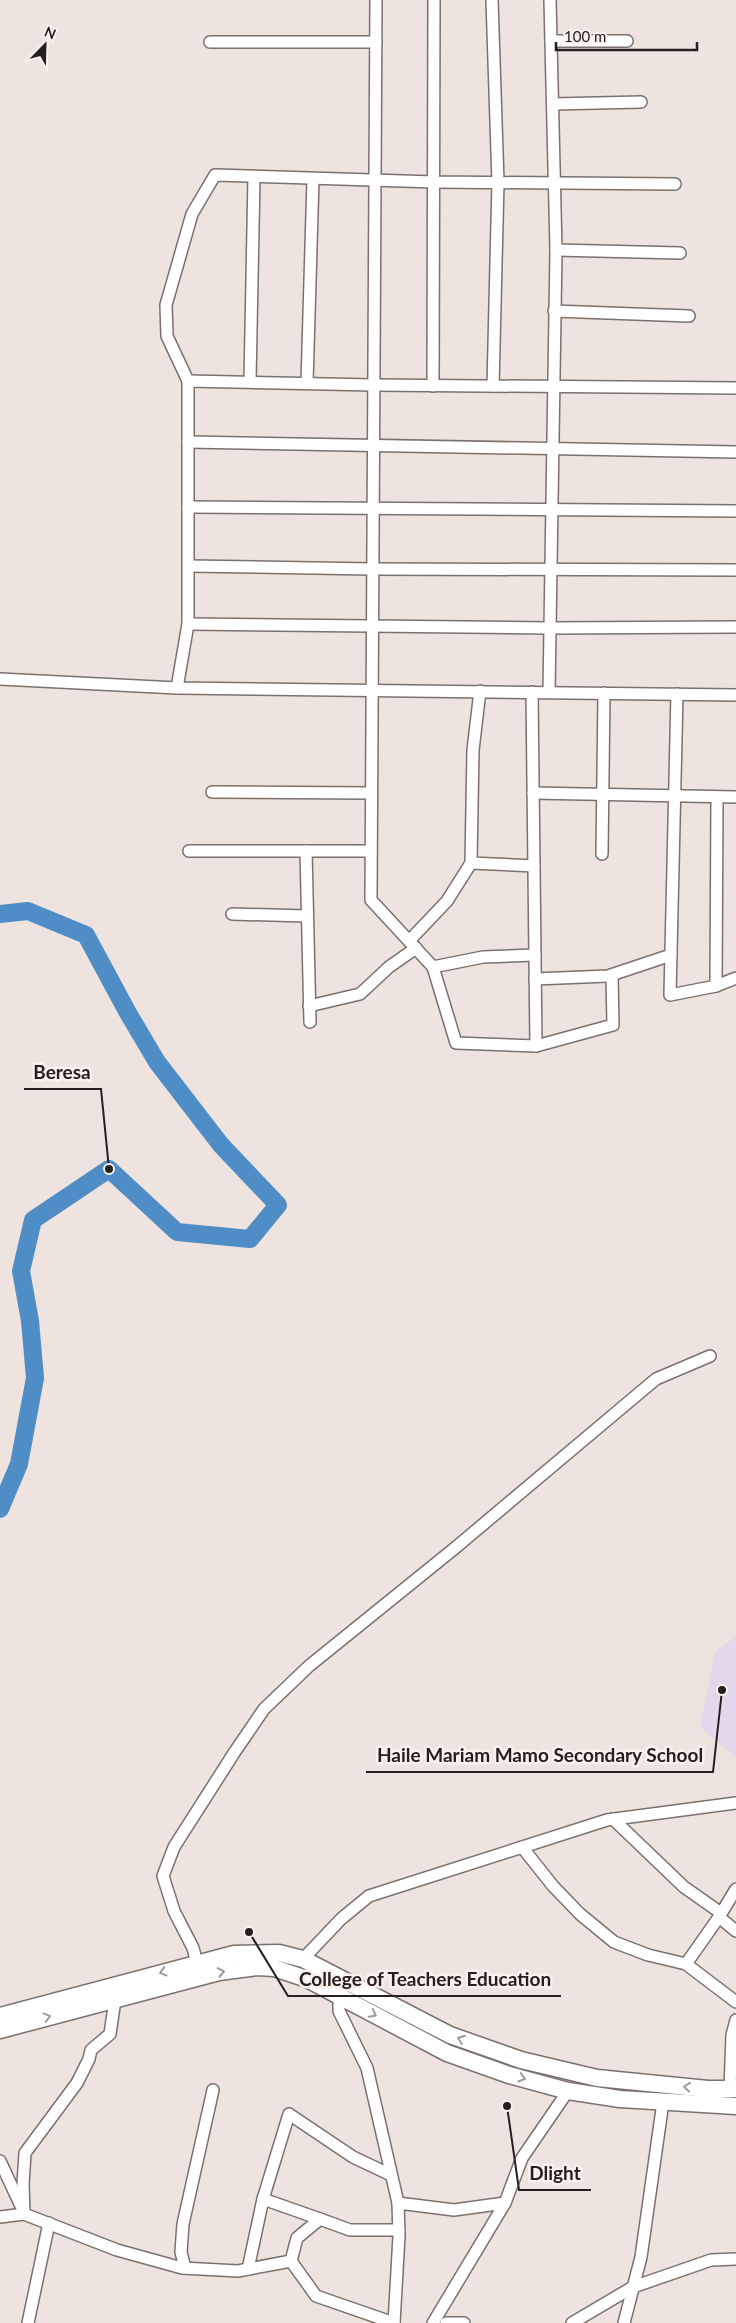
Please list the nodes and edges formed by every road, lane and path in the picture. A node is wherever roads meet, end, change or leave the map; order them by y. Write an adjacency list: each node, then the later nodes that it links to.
1 (376, 0): 8 (street)
2 (434, 0): 14 (street)
3 (492, 0): 15 (street)
4 (550, 0): 5 (street)
5 (551, 40): 6 (street); 10 (street)
6 (627, 41)
7 (210, 42): 8 (street)
8 (376, 42): 13 (street)
9 (641, 102): 10 (street)
10 (553, 104): 16 (street)
11 (254, 177): 12 (street); 22 (street); 23 (street)
12 (313, 179): 13 (street); 24 (street)
13 (376, 180): 14 (street); 25 (street)
14 (434, 182): 15 (street); 26 (street)
15 (498, 182): 16 (street); 27 (street)
16 (554, 182): 17 (street); 18 (street)
17 (675, 184)
18 (556, 250): 19 (street); 20 (street)
19 (680, 252)
20 (554, 311): 21 (street); 28 (street)
21 (689, 316)
22 (188, 381): 23 (street); 30 (street)
23 (250, 382): 24 (street)
24 (307, 383): 25 (street)
25 (373, 385): 26 (street); 31 (street)
26 (433, 386): 27 (street)
27 (493, 386): 28 (street)
28 (553, 387): 29 (street); 32 (street)
29 (736, 388)
30 (188, 442): 31 (street); 34 (street)
31 (373, 444): 32 (street); 35 (street)
32 (551, 448): 33 (street); 36 (street)
33 (736, 452)
34 (188, 507): 35 (street); 38 (street)
35 (372, 507): 36 (street); 39 (street)
36 (551, 509): 37 (street); 40 (street)
37 (736, 511)
38 (188, 566): 39 (street); 42 (street)
39 (372, 569): 40 (street); 43 (street)
40 (550, 570): 41 (street); 45 (street)
41 (736, 570)
42 (188, 624): 43 (street); 47 (street)
43 (372, 625): 45 (street); 48 (street)
44 (736, 626): 45 (street)
45 (549, 628): 51 (street)
46 (0, 678): 47 (street)
47 (177, 688): 48 (street)
48 (371, 689): 49 (street); 56 (street)
49 (480, 691): 50 (street); 66 (street)
50 (532, 692): 51 (street); 57 (street)
51 (549, 692): 52 (street)
52 (604, 693): 53 (street); 58 (street)
53 (677, 694): 54 (street); 59 (street)
54 (736, 695)
55 (212, 792): 56 (street)
56 (371, 792): 64 (street)
57 (533, 793): 58 (street); 67 (street)
58 (603, 795): 59 (street); 65 (street)
59 (676, 797): 60 (street); 71 (street)
60 (717, 797): 61 (street); 77 (street)
61 (736, 797)
62 (189, 851): 63 (street)
63 (306, 851): 64 (street); 69 (street)
64 (371, 851): 70 (street)
65 (602, 854)
66 (471, 864): 67 (street); 70 (street)
67 (534, 866): 72 (street)
68 (232, 914): 69 (street)
69 (307, 916): 78 (street)
70 (412, 945): 73 (street); 78 (street)
71 (671, 954): 74 (street); 77 (street)
72 (535, 955): 73 (street); 76 (street)
73 (433, 966): 80 (street)
74 (612, 975): 76 (street); 80 (street)
75 (736, 978): 77 (street)
76 (535, 979): 80 (street)
77 (716, 986)
78 (309, 1006): 79 (street)
79 (310, 1022)
80 (536, 1046)
81 (710, 1356): 90 (street)
82 (736, 1804): 83 (street)
83 (613, 1819): 84 (street); 86 (street)
84 (522, 1847): 88 (street); 89 (street)
85 (736, 1889): 86 (street)
86 (720, 1915): 87 (street); 89 (street)
87 (736, 1931)
88 (303, 1959): 90 (highway); 91 (highway)
89 (686, 1964): 93 (street)
90 (196, 1971): 91 (highway, one-way to 91); 92 (highway); 94 (highway, one-way to 94)
91 (342, 1989): 97 (highway, one-way to 91); 99 (highway, one-way to 99); 103 (street)
92 (115, 2000): 96 (highway, one-way to 92); 107 (street)
93 (736, 2002)
94 (0, 2016)
95 (736, 2020): 97 (street)
96 (0, 2030)
97 (733, 2088)
98 (213, 2090): 114 (street)
99 (568, 2091): 100 (highway); 106 (street)
100 (663, 2102): 101 (highway); 116 (street)
101 (736, 2106)
102 (0, 2161): 107 (street)
103 (391, 2175): 104 (street); 105 (street)
104 (263, 2200): 109 (street); 115 (street)
105 (398, 2203): 106 (street); 111 (street)
106 (505, 2203): 119 (street)
107 (24, 2214): 108 (street); 110 (street)
108 (0, 2217)
109 (320, 2219): 111 (street); 113 (street)
110 (49, 2223): 114 (street); 117 (street)
111 (399, 2230): 118 (street)
112 (736, 2259): 116 (street)
113 (291, 2262): 115 (street); 118 (street)
114 (185, 2268): 115 (street)
115 (248, 2269)
116 (633, 2287): 122 (street); 123 (street)
117 (28, 2323)
118 (394, 2323)
119 (433, 2323)
120 (446, 2323): 121 (street)
121 (464, 2323)
122 (572, 2323)
123 (624, 2323)

